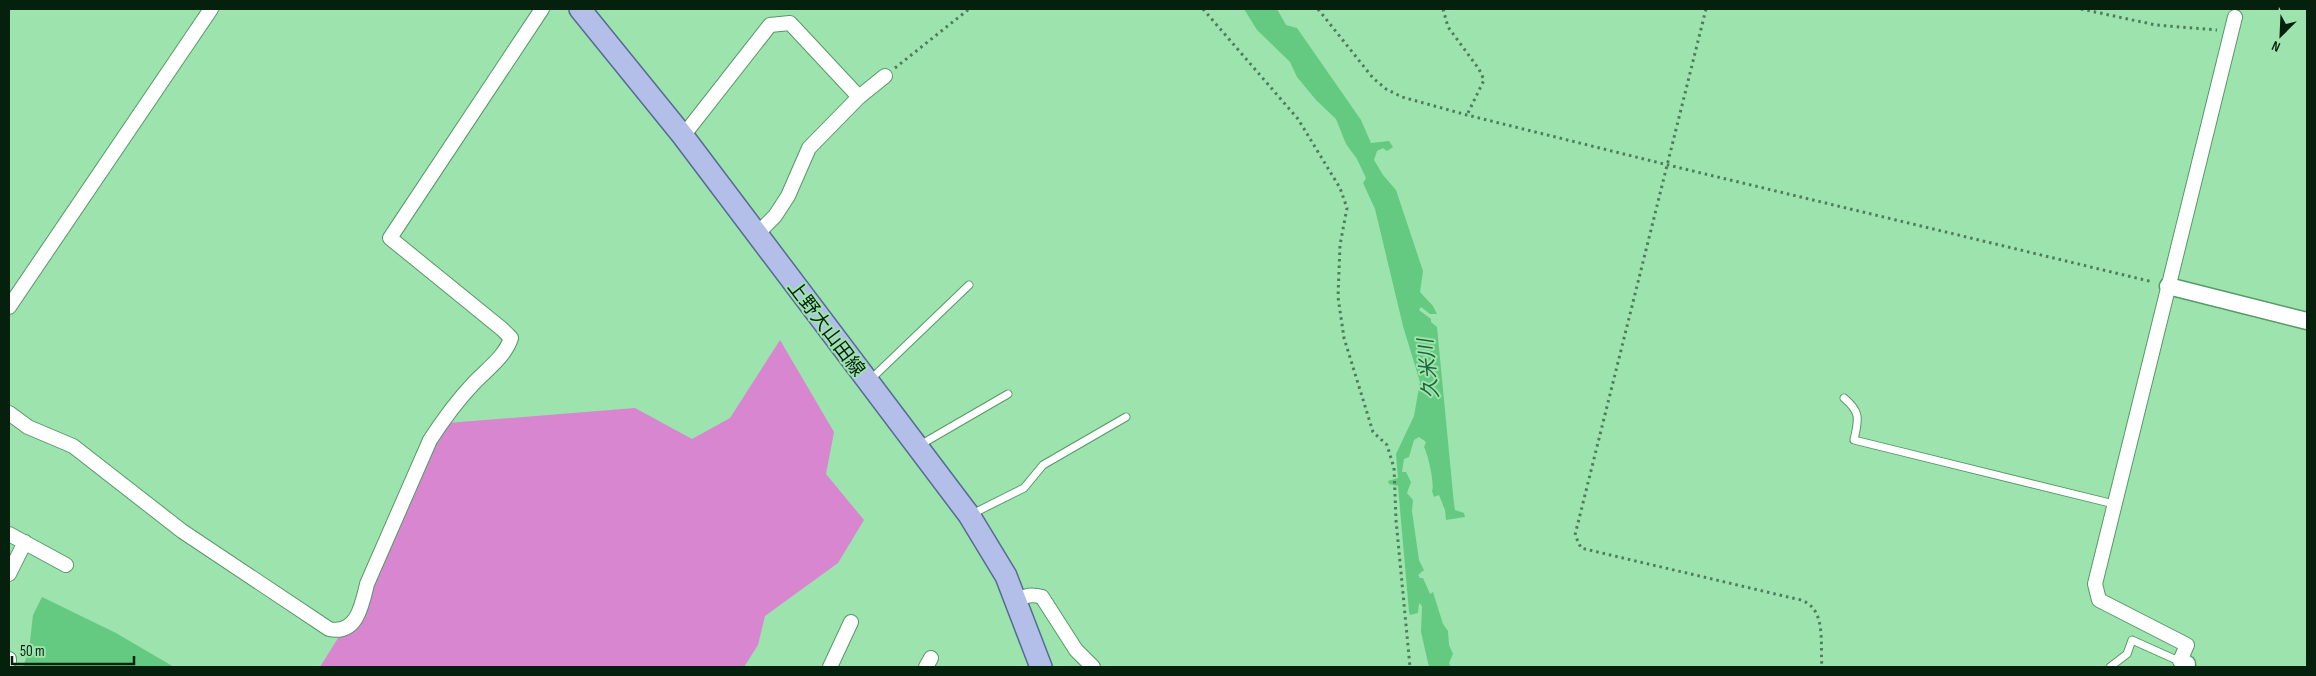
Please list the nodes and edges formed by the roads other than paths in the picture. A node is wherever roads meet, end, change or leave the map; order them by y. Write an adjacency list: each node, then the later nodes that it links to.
1 (211, 9): 11 (street)
2 (542, 9): 16 (street)
3 (580, 9): 7 (main road, 上野大山田線)
4 (2235, 17): 10 (street)
5 (885, 76): 6 (street)
6 (859, 97): 7 (street); 8 (street)
7 (683, 136): 8 (main road, 上野大山田線)
8 (756, 235): 13 (main road, 上野大山田線)
9 (969, 285): 13 (lane)
10 (2168, 286): 12 (street); 19 (street)
11 (9, 307)
12 (2307, 321)
13 (868, 382): 18 (main road, 上野大山田線)
14 (1008, 394): 18 (lane)
15 (1844, 398): 19 (lane)
16 (9, 413)
17 (1126, 417): 20 (lane)
18 (918, 446): 20 (main road, 上野大山田線)
19 (2114, 504): 27 (street)
20 (969, 515): 25 (main road, 上野大山田線)
21 (9, 534): 22 (street)
22 (25, 542): 23 (street); 24 (street)
23 (66, 565)
24 (9, 574)
25 (1016, 600): 29 (main road, 上野大山田線); 30 (street)
26 (851, 622): 28 (street)
27 (2186, 665): 31 (lane)
28 (830, 667)
29 (1042, 667)
30 (1093, 667)
31 (2110, 667)

